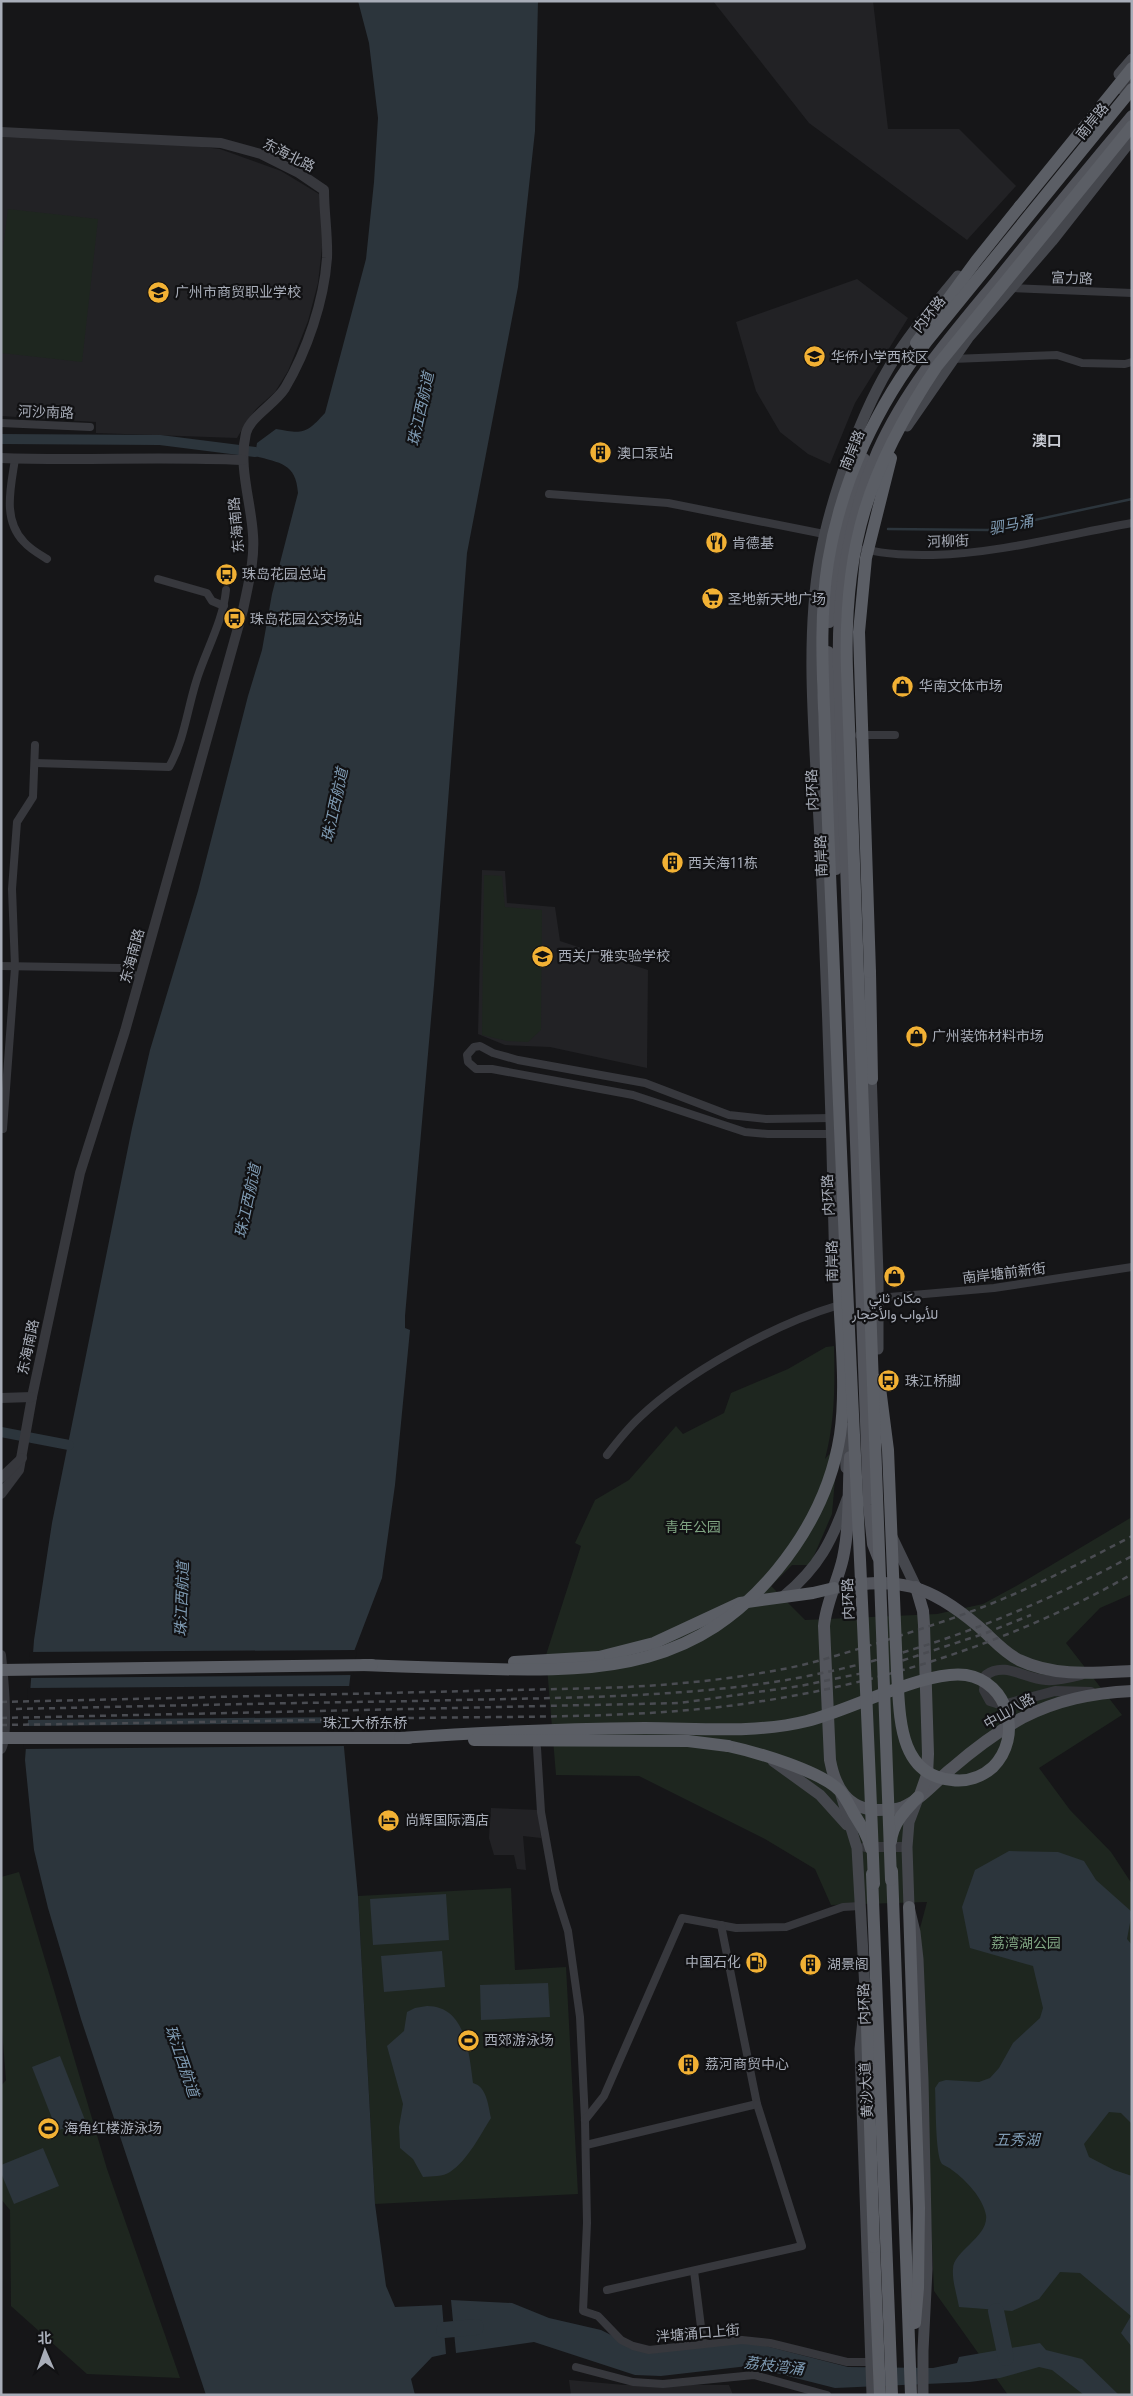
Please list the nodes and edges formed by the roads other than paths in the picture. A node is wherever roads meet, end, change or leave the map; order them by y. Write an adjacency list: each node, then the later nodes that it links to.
1 (1132, 59): 12 (main road)
2 (1132, 68): 21 (highway, bridge)
3 (1132, 79): 11 (street)
4 (1132, 89): 21 (highway, 内环路, bridge)
5 (1132, 96): 13 (main road, 南岸路)
6 (1132, 116): 18 (main road, 南岸路)
7 (1132, 120): 10 (main road)
8 (1132, 126): 23 (highway, bridge)
9 (1, 132): 26 (street, 东海北路)
10 (1131, 140): 15 (main road)
11 (1020, 218): 12 (street); 13 (street)
12 (994, 230): 14 (main road)
13 (1012, 241): 17 (main road, 南岸路)
14 (958, 277): 17 (main road); 22 (main road)
15 (1011, 288): 16 (street, 富力路); 19 (main road)
16 (1132, 293)
17 (954, 314): 21 (main road, 南岸路)
18 (941, 350): 19 (street); 31 (main road, 南岸路)
19 (952, 359): 20 (street); 31 (main road)
20 (1132, 362)
21 (898, 385): 22 (main road); 31 (main road, 南岸路); 54 (highway, 内环路, bridge)
22 (870, 406): 33 (main road)
23 (901, 422): 51 (highway, bridge); 58 (highway, bridge)
24 (1, 423): 25 (street, 河沙南路)
25 (90, 427)
26 (245, 437): 27 (street, 东海南路)
27 (243, 456): 29 (street); 49 (street, 东海南路)
28 (1, 458): 29 (street)
29 (15, 459): 35 (street)
30 (549, 494): 33 (street, 河柳街)
31 (860, 501): 34 (main road, 南岸路); 34 (main road)
32 (1132, 523): 34 (street, 河柳街)
33 (825, 533): 34 (street, 河柳街); 36 (main road)
34 (849, 543): 37 (main road, 南岸路); 42 (main road)
35 (46, 559)
36 (818, 574): 37 (street); 52 (main road)
37 (838, 577): 46 (main road, 南岸路); 67 (main road, 南岸路)
38 (158, 579): 40 (street)
39 (226, 590): 40 (street)
40 (224, 606): 44 (street)
41 (895, 735): 42 (street)
42 (852, 736): 45 (main road)
43 (35, 745): 44 (street)
44 (35, 764): 48 (street)
45 (858, 852): 46 (main road); 51 (main road)
46 (847, 878): 50 (main road, 南岸路)
47 (1, 966): 48 (street)
48 (15, 967): 49 (street); 53 (street)
49 (140, 978): 61 (street, 东海南路)
50 (853, 1052): 51 (main road); 58 (main road, 南岸路)
51 (872, 1078): 56 (main road)
52 (832, 1118): 54 (main road); 54 (street)
53 (3, 1129)
54 (836, 1137): 57 (main road); 75 (highway, bridge); 112 (highway, 内环路, bridge)
55 (1132, 1267): 56 (street, 南岸塘前新街)
56 (878, 1298): 58 (main road); 59 (main road)
57 (836, 1306): 63 (street); 67 (main road)
58 (866, 1322): 60 (main road, 南岸路); 82 (highway, bridge); 111 (highway, bridge)
59 (878, 1346): 60 (main road); 71 (main road)
60 (863, 1374): 69 (main road, 南岸路)
61 (32, 1397): 62 (street); 64 (street, 东海南路)
62 (1, 1398)
63 (607, 1455)
64 (22, 1458): 65 (street); 66 (street, 东海南路)
65 (1, 1478)
66 (1, 1494)
67 (848, 1496): 68 (main road, 南岸路); 73 (main road)
68 (846, 1538): 69 (street); 72 (main road, 南岸路)
69 (872, 1542): 70 (main road, 南岸路)
70 (898, 1583): 71 (main road); 72 (main road)
71 (916, 1587): 78 (main road); 88 (main road)
72 (834, 1588): 73 (highway); 86 (main road, 南岸路)
73 (784, 1596): 75 (highway, bridge)
74 (1, 1655): 84 (street)
75 (364, 1665): 76 (highway, bridge)
76 (1, 1670)
77 (1132, 1671): 78 (main road)
78 (1086, 1674): 80 (street)
79 (1132, 1690): 80 (main road, 中山八路)
80 (1100, 1692): 88 (main road, 中山八路)
81 (1, 1738): 82 (highway, 珠江大桥东桥, bridge)
82 (400, 1738): 85 (highway, 珠江大桥东桥, bridge)
83 (537, 1748): 102 (street)
84 (1, 1749)
85 (765, 1756): 86 (highway, 珠江大桥东桥); 87 (main road)
86 (840, 1791): 88 (main road, 中山八路); 89 (main road); 90 (highway, 黄沙大道)
87 (820, 1794): 89 (main road); 90 (main road)
88 (918, 1797): 92 (highway); 93 (main road)
89 (846, 1812): 90 (main road)
90 (859, 1834): 91 (highway, 黄沙大道); 94 (main road)
91 (870, 1847): 92 (street); 94 (street); 100 (highway, 黄沙大道)
92 (891, 1847): 93 (street); 111 (highway)
93 (907, 1847): 96 (main road)
94 (857, 1848): 95 (main road)
95 (860, 1906): 97 (street); 98 (main road)
96 (909, 1907): 111 (highway); 111 (main road)
97 (721, 1925): 101 (street); 102 (street)
98 (865, 2000): 99 (main road); 104 (main road)
99 (867, 2026): 100 (main road); 115 (highway, bridge)
100 (878, 2038): 105 (highway, 黄沙大道)
101 (757, 2104): 103 (street); 106 (street)
102 (585, 2120): 103 (street)
103 (586, 2145): 108 (street, 泮塘涌口上街)
104 (865, 2206): 105 (street); 109 (main road)
105 (885, 2206): 112 (highway, 黄沙大道)
106 (694, 2271): 107 (street); 108 (street)
107 (607, 2290)
108 (703, 2343): 109 (street, 泮塘涌口上街)
109 (871, 2363): 114 (main road)
110 (576, 2367): 113 (street)
111 (915, 2391)
112 (892, 2392)
113 (828, 2395)
114 (872, 2395)
115 (880, 2395)

